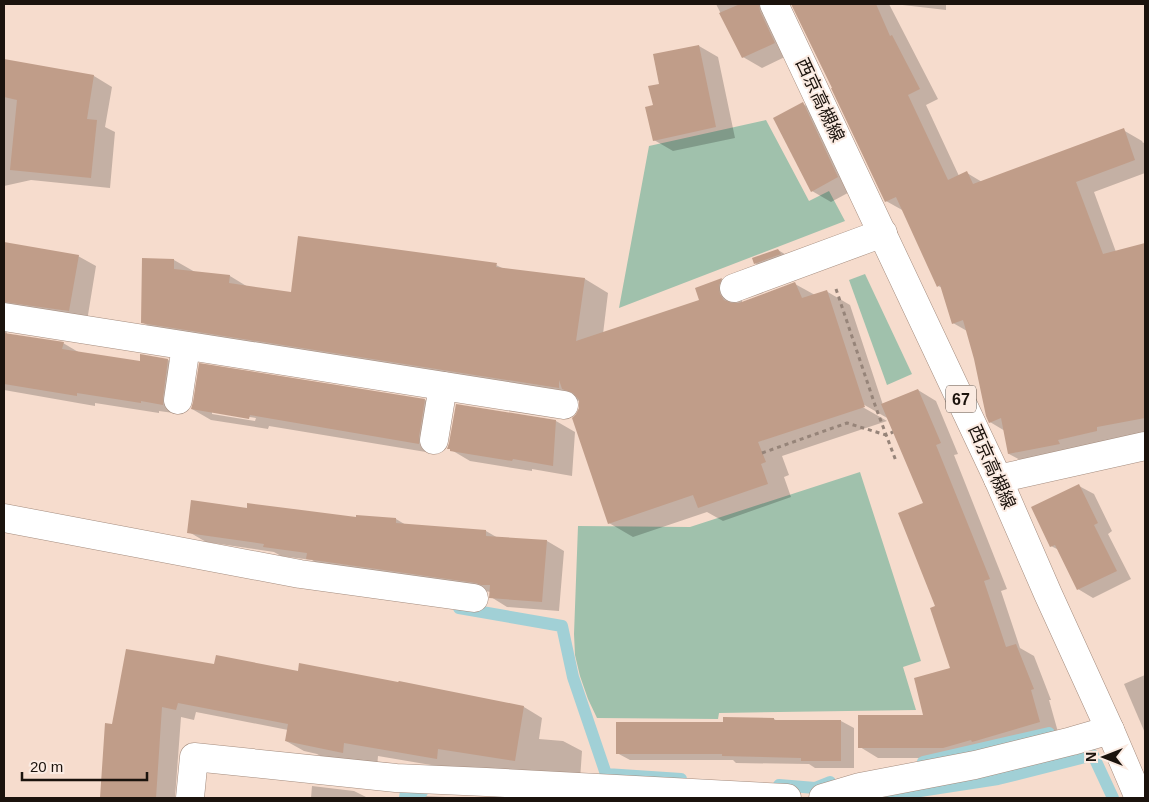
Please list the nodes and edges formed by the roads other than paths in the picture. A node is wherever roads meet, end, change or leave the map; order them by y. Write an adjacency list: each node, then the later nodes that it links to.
1 (774, 4): 2 (street, 西京高槻線 / 67)
2 (882, 233): 3 (street); 11 (street, 西京高槻線 / 67)
3 (734, 288)
4 (4, 317): 5 (street)
5 (186, 346): 6 (street); 7 (street)
6 (443, 386): 8 (street); 9 (street)
7 (178, 400)
8 (564, 405)
9 (434, 440)
10 (1145, 446): 11 (street)
11 (998, 479): 14 (street, 西京高槻線 / 67)
12 (4, 518): 13 (street)
13 (474, 598)
14 (1110, 730): 19 (street); 20 (street, 西京高槻線 / 67)
15 (395, 788): 16 (street); 17 (street)
16 (615, 794): 18 (street)
17 (190, 798)
18 (787, 798)
19 (823, 798)
20 (1138, 798)

